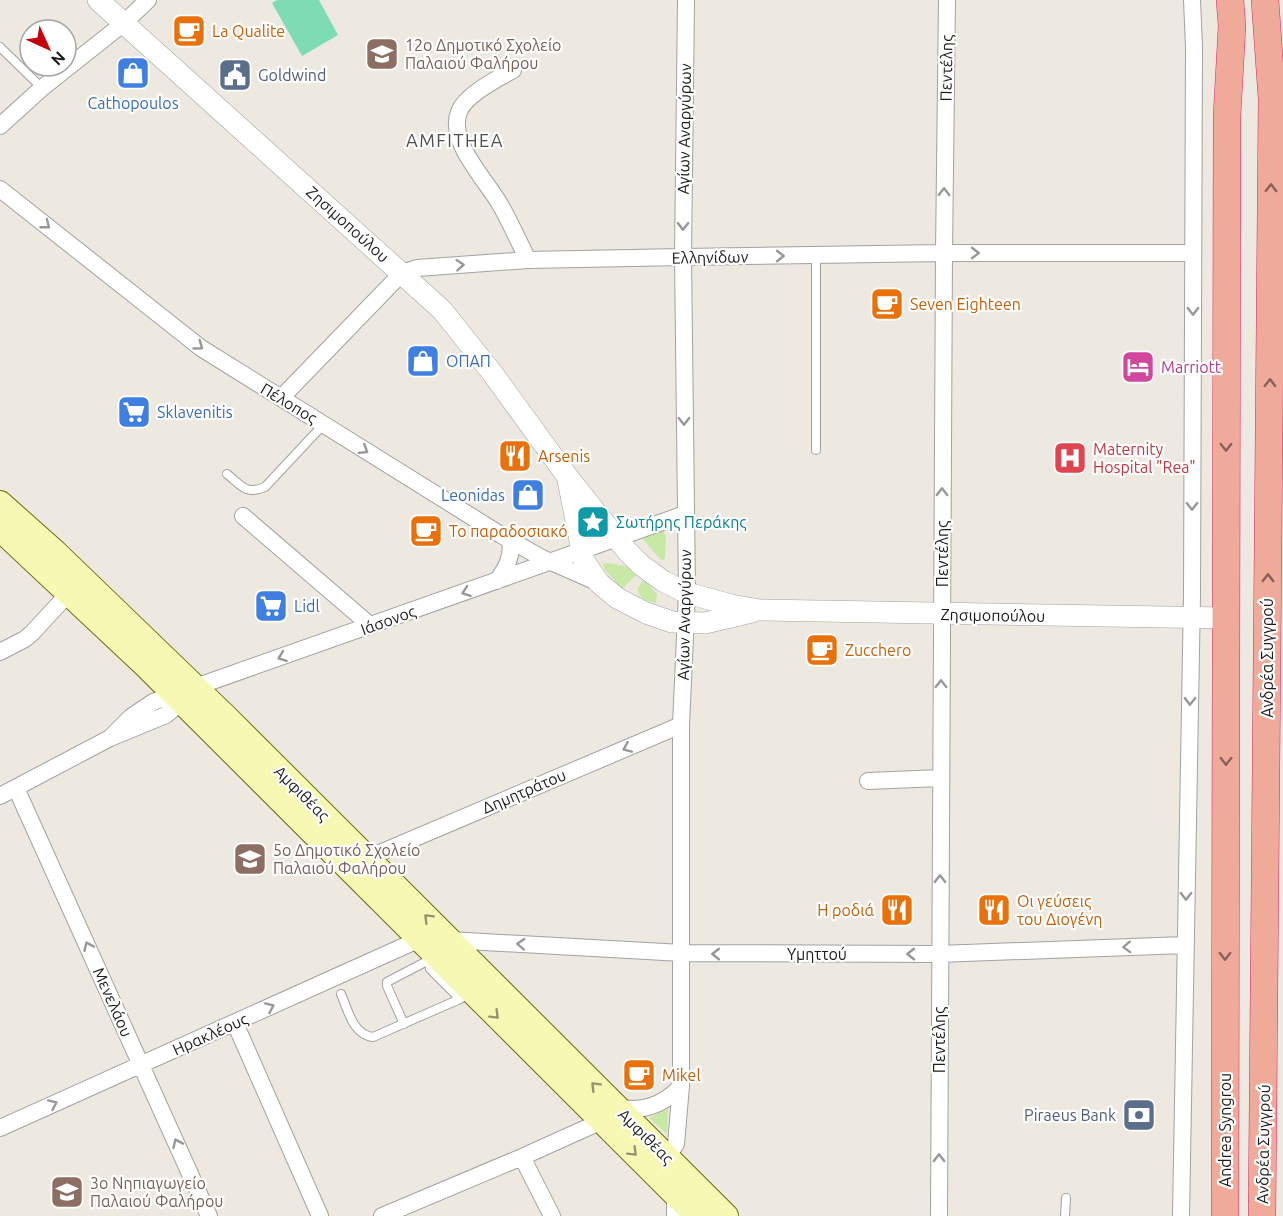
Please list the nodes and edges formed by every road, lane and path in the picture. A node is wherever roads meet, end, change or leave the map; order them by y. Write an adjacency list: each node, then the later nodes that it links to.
1 (98, 0): 10 (street, Ζησιμοπούλου)
2 (147, 0): 10 (street)
3 (686, 0): 21 (street, Αγίων Αναργύρων, one-way to 21)
4 (947, 0): 18 (street, Πεντέλης, one-way to 4)
5 (1192, 0): 19 (street)
6 (1213, 0): 15 (highway)
7 (1230, 0): 15 (highway)
8 (1265, 0): 14 (highway)
9 (1282, 0): 14 (highway)
10 (124, 23): 13 (street); 23 (street, Ζησιμοπούλου)
11 (0, 47): 13 (lane)
12 (513, 70): 22 (street)
13 (42, 88): 16 (street)
14 (1272, 99): 47 (highway, Ανδρέα Συγγρού, one-way to 14)
15 (1227, 116): 44 (highway, one-way to 44)
16 (0, 126)
17 (0, 189): 24 (street, Πέλοπος, one-way to 24)
18 (944, 253): 19 (street, Ελληνίδων, one-way to 19); 20 (street, Ελληνίδων); 42 (street, Πεντέλης, one-way to 18)
19 (1192, 253): 43 (street, one-way to 43)
20 (816, 256): 21 (street, Ελληνίδων, one-way to 20); 26 (lane)
21 (683, 257): 22 (street, Ελληνίδων); 30 (street, Αγίων Αναργύρων, one-way to 30)
22 (528, 260): 23 (street, Ελληνίδων, one-way to 22)
23 (402, 273): 24 (street); 28 (street, Ζησιμοπούλου)
24 (281, 398): 25 (street, Πέλοπος)
25 (324, 424): 27 (lane); 34 (street, Πέλοπος, one-way to 34)
26 (816, 450)
27 (227, 474)
28 (567, 476): 33 (street, Ζησιμοπούλου); 35 (street, Ζησιμοπούλου)
29 (0, 503): 49 (main road, Αμφιθέας)
30 (685, 514): 33 (street); 40 (street, Αγίων Αναργύρων)
31 (243, 516): 46 (street)
32 (2, 533): 39 (main road, Αμφιθέας)
33 (617, 538): 35 (street, Ιάσονος); 40 (street, Ζησιμοπούλου)
34 (510, 540): 36 (street, Πέλοπος); 37 (street)
35 (580, 551): 36 (street, Ιάσονος); 38 (street, Ζησιμοπούλου)
36 (550, 562): 37 (street, Ιάσονος); 38 (street, Πέλοπος)
37 (497, 581): 46 (street, Ιάσονος, one-way to 46)
38 (599, 583): 45 (street, Ζησιμοπούλου)
39 (69, 592): 48 (street); 49 (main road, Αμφιθέας)
40 (687, 593): 41 (street, Ζησιμοπούλου); 45 (street, Αγίων Αναργύρων)
41 (760, 610): 42 (street, Ζησιμοπούλου); 45 (street, Ζησιμοπούλου)
42 (941, 614): 43 (street, Ζησιμοπούλου); 51 (street, Πεντέλης, one-way to 42)
43 (1191, 618): 44 (street, Ζησιμοπούλου); 56 (street, one-way to 56)
44 (1226, 618): 83 (highway, one-way to 83)
45 (686, 622): 50 (street, Αγίων Αναργύρων)
46 (371, 626): 49 (street, Ιάσονος, one-way to 49)
47 (1275, 633): 66 (highway, Ανδρέα Συγγρού)
48 (0, 652)
49 (184, 695): 53 (street, Ιάσονος); 55 (main road, Αμφιθέας); 57 (main road, Αμφιθέας)
50 (681, 725): 55 (street, Δημητράτου, one-way to 55); 58 (street, Αγίων Αναργύρων)
51 (940, 778): 52 (street); 59 (street, Πεντέλης, one-way to 51)
52 (868, 781)
53 (16, 788): 54 (street, Ιάσονος); 65 (street, Μενελάου, one-way to 53)
54 (0, 796)
55 (368, 858): 57 (main road, Αμφιθέας, one-way to 55)
56 (1185, 945): 59 (street, Υμηττού, one-way to 59); 82 (street)
57 (432, 947): 58 (street, Υμηττού, one-way to 57); 61 (main road, Αμφιθέας); 62 (street, Ηρακλέους, one-way to 57); 63 (lane); 68 (main road, Αμφιθέας, one-way to 57)
58 (682, 953): 59 (street, Υμηττού, one-way to 58); 67 (street, Αγίων Αναργύρων)
59 (939, 954): 80 (street, Πεντέλης, one-way to 59)
60 (341, 994): 63 (lane)
61 (467, 996): 63 (lane); 68 (main road, Αμφιθέας, one-way to 68)
62 (235, 1023): 65 (street, Ηρακλέους); 75 (street)
63 (404, 1024)
64 (1283, 1034): 66 (highway)
65 (142, 1064): 69 (street, Ηρακλέους, one-way to 65); 74 (street, Μενελάου, one-way to 65)
66 (1263, 1067): 84 (highway, Ανδρέα Συγγρού)
67 (681, 1086): 68 (street); 71 (street, Αγίων Αναργύρων)
68 (609, 1113): 70 (street); 71 (main road, Αμφιθέας); 73 (main road, Αμφιθέας, one-way to 73)
69 (0, 1128)
70 (522, 1157): 76 (street); 77 (street)
71 (667, 1157): 79 (main road, Αμφιθέας)
72 (1066, 1198): 81 (lane)
73 (675, 1205): 78 (main road, Αμφιθέας)
74 (209, 1216)
75 (320, 1216)
76 (382, 1216)
77 (552, 1216)
78 (697, 1216)
79 (726, 1216)
80 (939, 1216)
81 (1065, 1216)
82 (1181, 1216)
83 (1225, 1216)
84 (1262, 1216)

